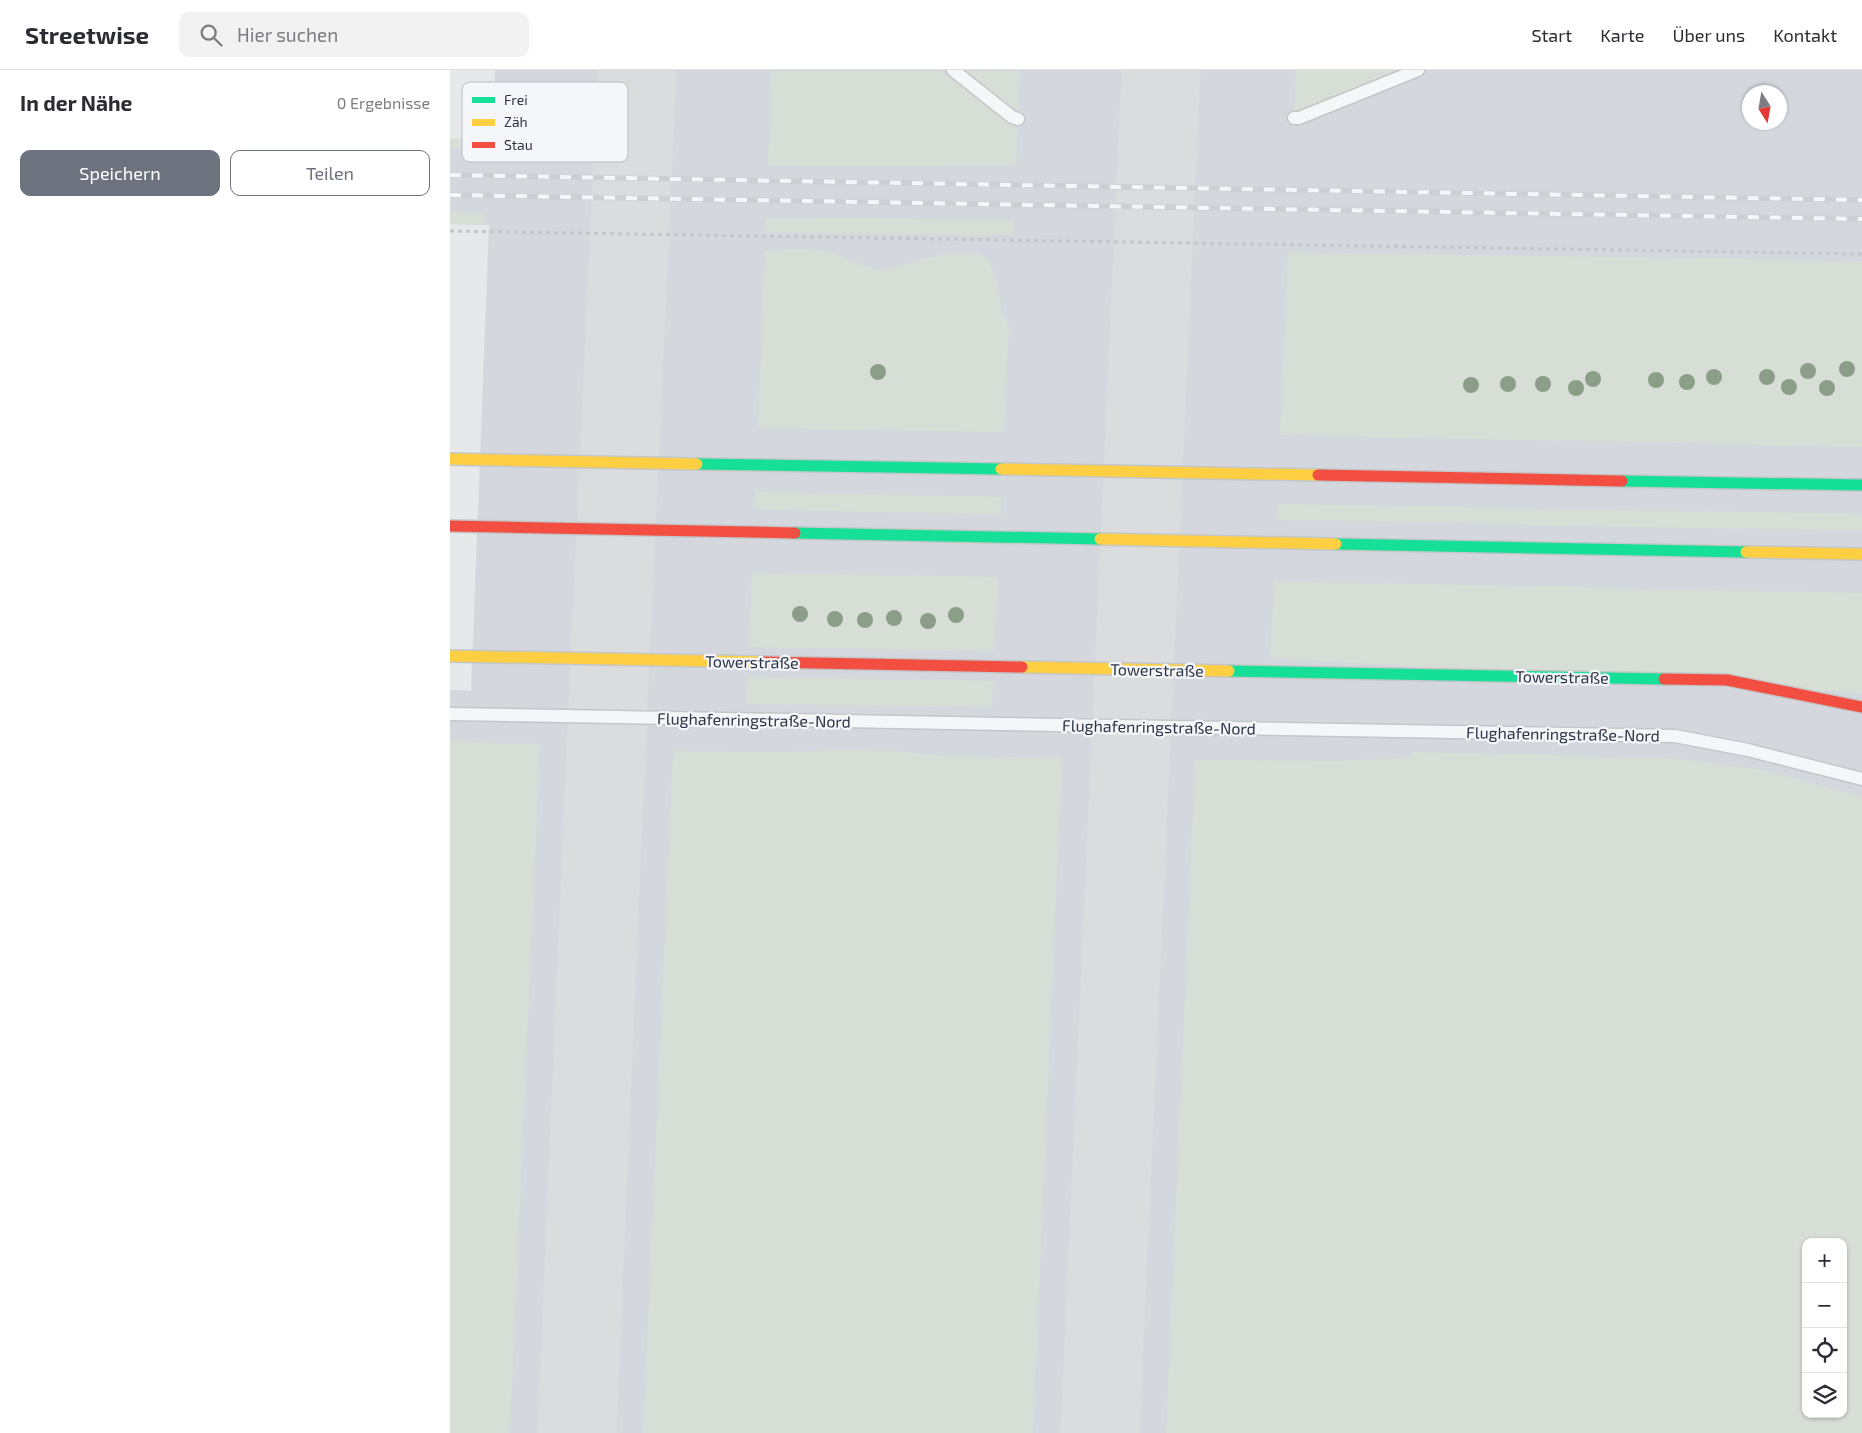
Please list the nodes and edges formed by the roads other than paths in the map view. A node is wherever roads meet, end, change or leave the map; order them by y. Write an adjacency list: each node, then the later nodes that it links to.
1 (953, 70): 4 (lane)
2 (1418, 70): 3 (lane)
3 (1294, 118)
4 (1018, 119)
5 (450, 459): 6 (main road)
6 (1862, 486)
7 (450, 526): 8 (main road)
8 (1862, 554)
9 (450, 656): 10 (main road, Towerstraße)
10 (1862, 707)
11 (450, 714): 12 (lane, Flughafenringstraße-Nord)
12 (1862, 779)

